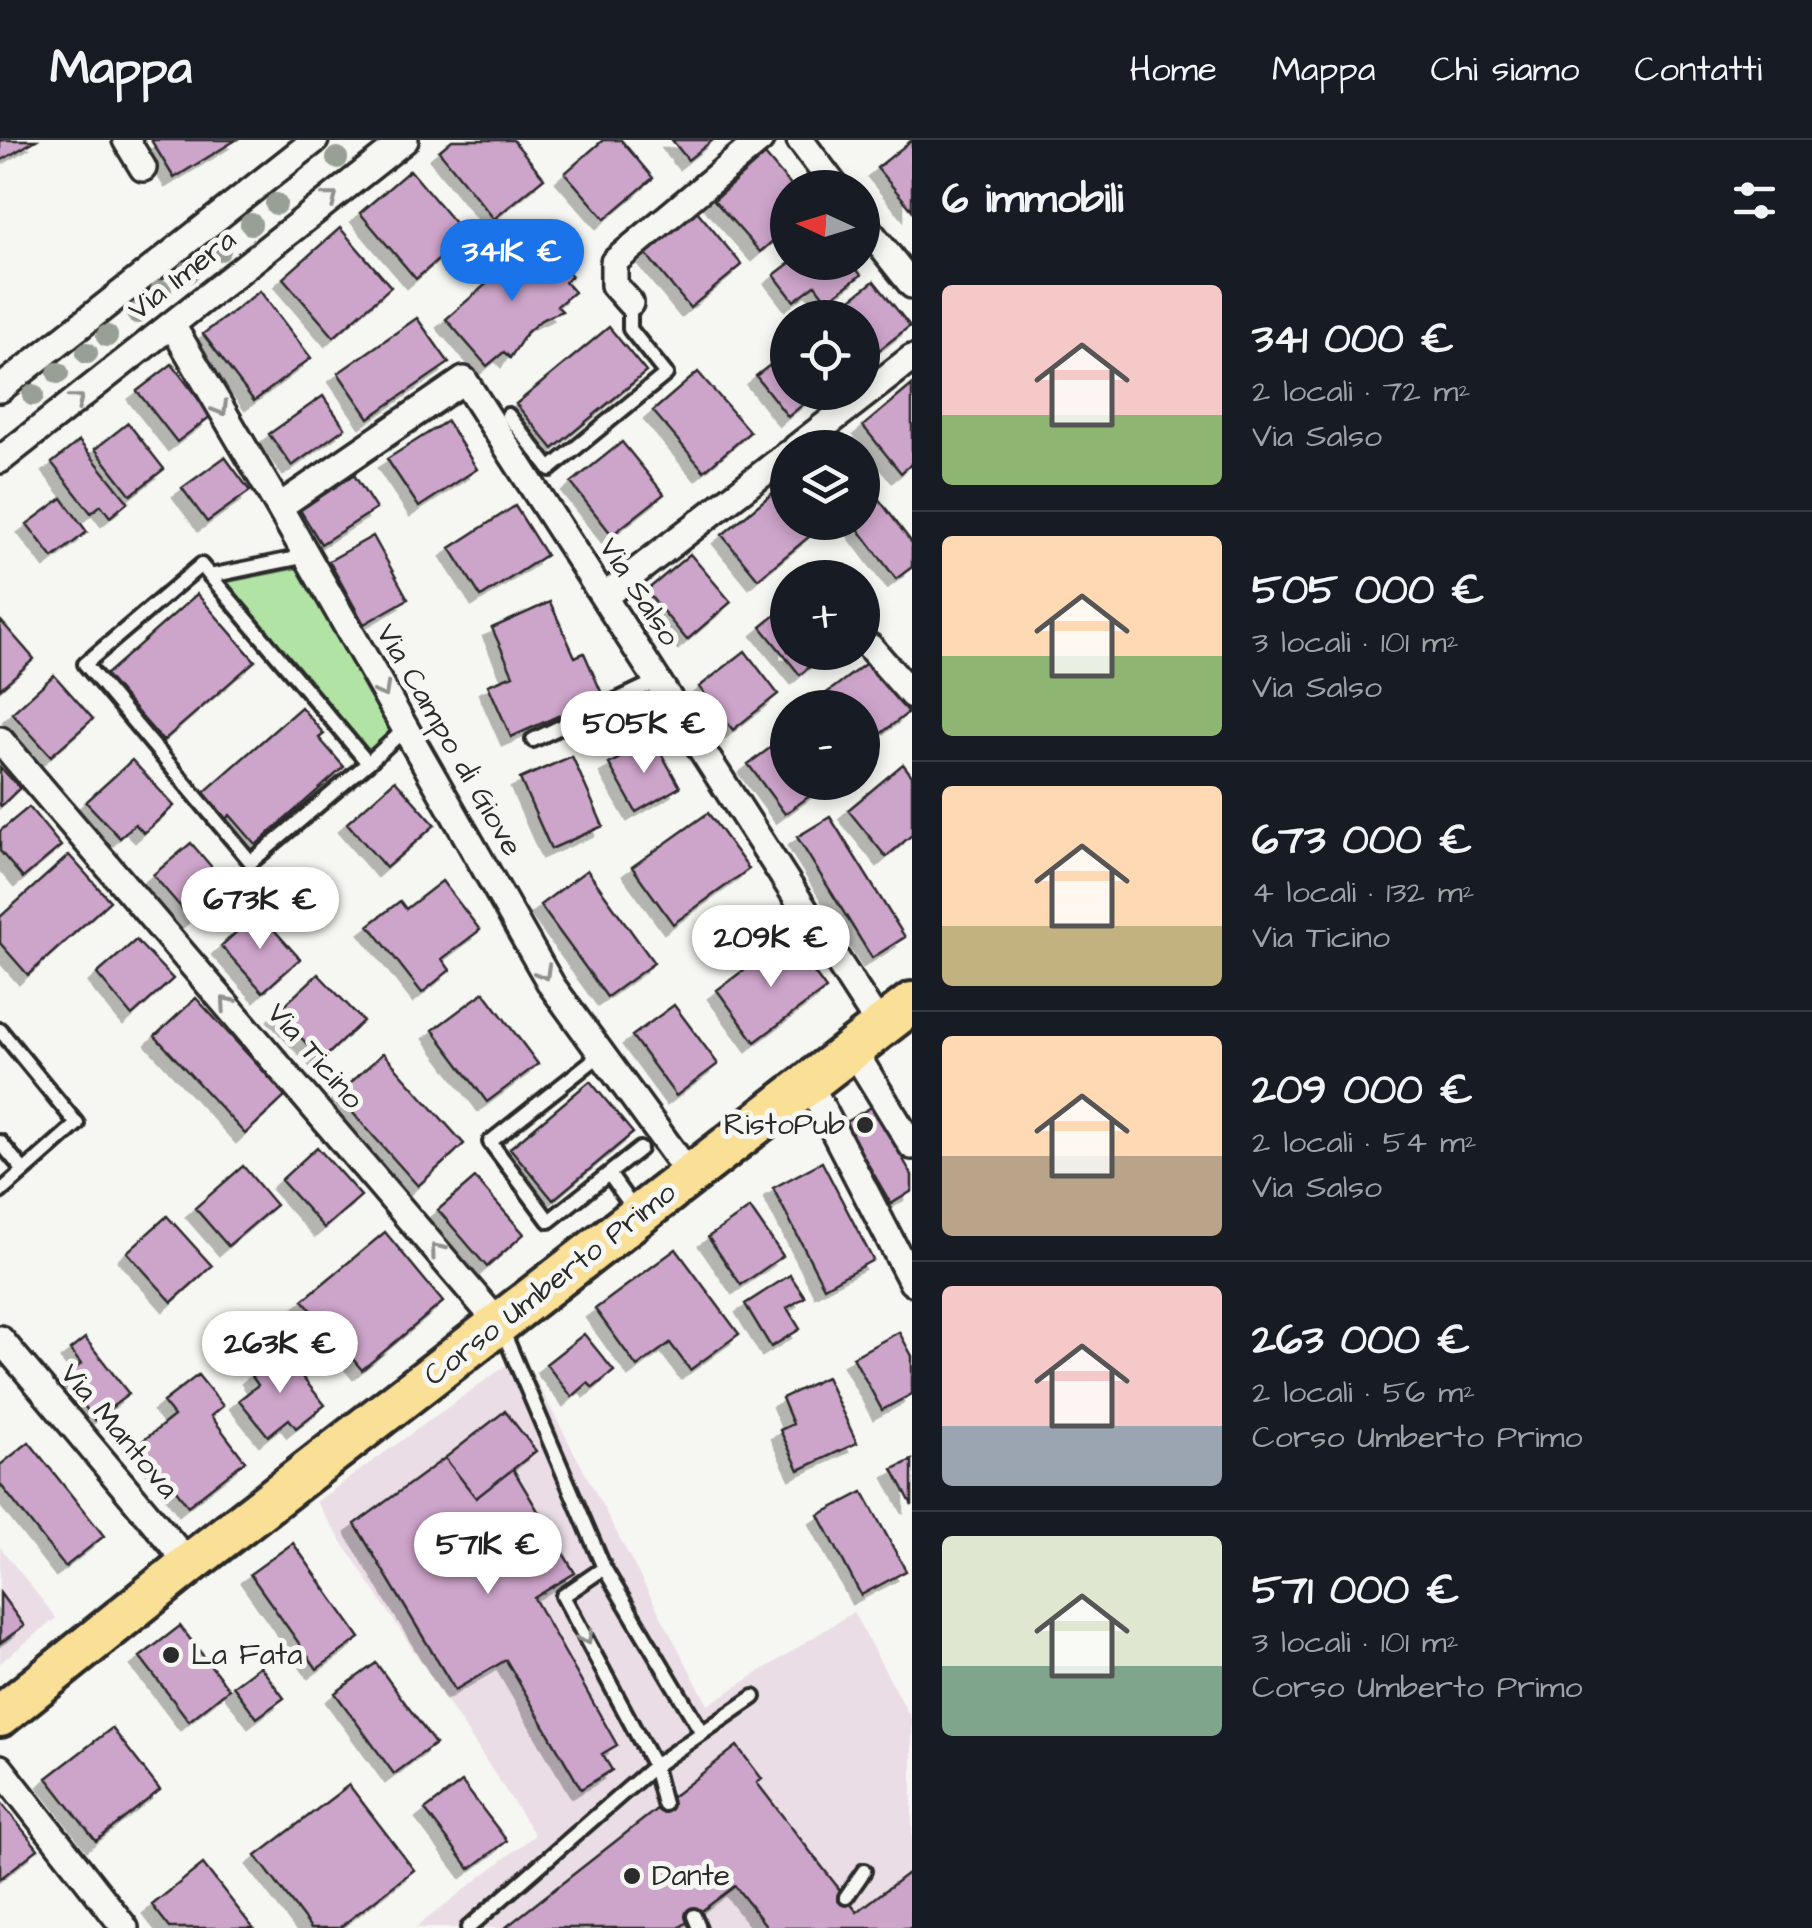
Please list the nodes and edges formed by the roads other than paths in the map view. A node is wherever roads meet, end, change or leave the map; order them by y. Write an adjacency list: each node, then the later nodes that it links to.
1 (126, 140): 6 (street)
2 (314, 140): 13 (street)
3 (405, 140): 11 (street, Via Imera, one-way to 3)
4 (760, 140): 10 (street)
5 (800, 140): 7 (street)
6 (143, 168)
7 (822, 170)
8 (880, 240): 9 (street)
9 (907, 268)
10 (630, 303): 14 (lane)
11 (172, 325): 16 (street, Via Imera, one-way to 11); 18 (street, Via Campo di Giove, one-way to 18)
12 (912, 358): 15 (street)
13 (0, 389)
14 (508, 416)
15 (819, 430)
16 (0, 460)
17 (770, 468): 21 (street)
18 (279, 507): 19 (street, Via Campo di Giove); 23 (street, Via Salso)
19 (307, 556): 20 (lane); 25 (street, Via Campo di Giove, one-way to 25)
20 (210, 576): 28 (lane); 28 (lane)
21 (610, 592)
22 (880, 658): 24 (street)
23 (657, 681): 27 (lane); 31 (street, Via Salso)
24 (912, 695)
25 (405, 729): 28 (lane); 32 (street, Via Campo di Giove, one-way to 32)
26 (0, 740): 43 (street, Via Ticino, one-way to 26)
27 (533, 740)
28 (368, 763)
29 (912, 1002): 31 (main road, Corso Umberto Primo)
30 (0, 1030): 37 (lane)
31 (866, 1038): 33 (main road, Corso Umberto Primo); 35 (street, Via Salso)
32 (601, 1054): 38 (lane); 39 (street, Via Campo di Giove)
33 (808, 1081): 39 (main road, Corso Umberto Primo); 42 (street)
34 (0, 1142): 37 (lane)
35 (912, 1146)
36 (640, 1149): 38 (lane)
37 (24, 1170): 40 (lane)
38 (609, 1174): 41 (lane)
39 (689, 1174): 41 (main road, Corso Umberto Primo)
40 (0, 1192)
41 (638, 1214): 43 (main road, Corso Umberto Primo)
42 (912, 1282)
43 (500, 1325): 45 (main road, Corso Umberto Primo); 46 (lane)
44 (0, 1339): 45 (street, Via Mantova)
45 (189, 1564): 48 (main road, Corso Umberto Primo)
46 (604, 1568): 49 (lane); 50 (lane, one-way to 50)
47 (754, 1696): 49 (lane)
48 (0, 1716)
49 (701, 1731): 50 (lane)
50 (654, 1766): 52 (lane); 56 (lane)
51 (0, 1768): 55 (street)
52 (664, 1804)
53 (864, 1872): 54 (lane)
54 (846, 1897)
55 (125, 1928)
56 (468, 1928)

